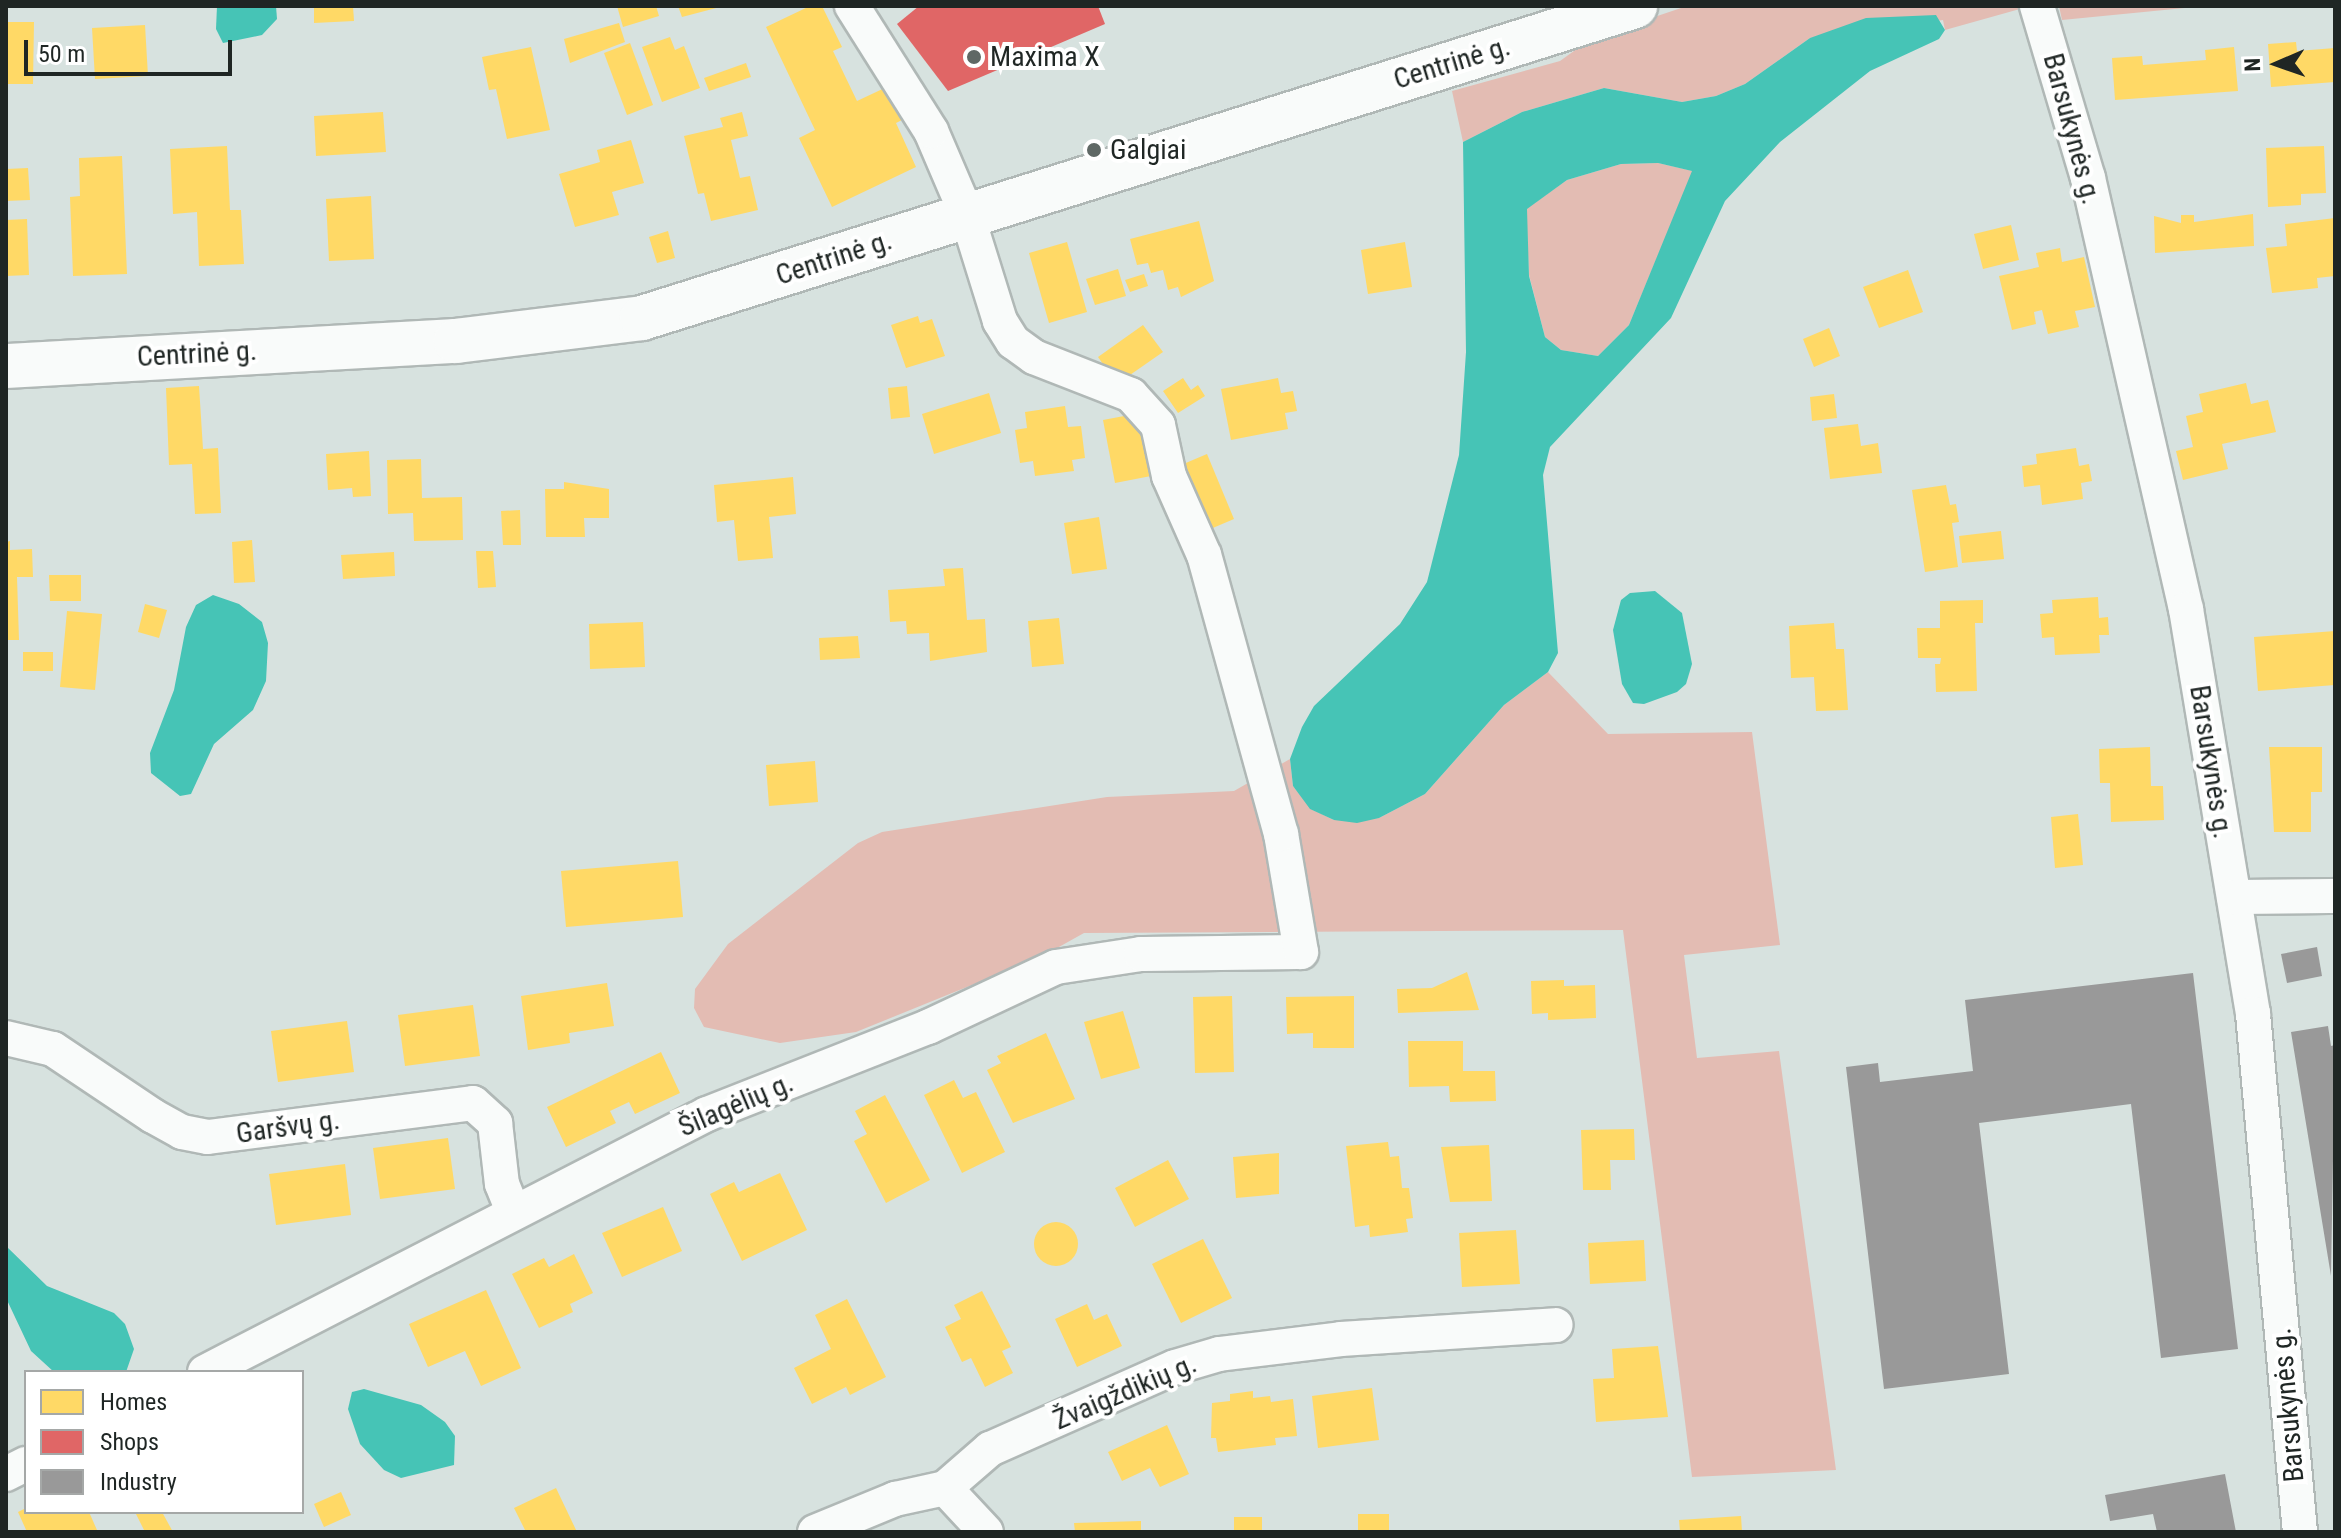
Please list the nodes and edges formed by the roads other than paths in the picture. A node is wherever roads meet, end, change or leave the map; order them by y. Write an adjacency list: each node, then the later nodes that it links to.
1 (852, 6): 4 (street)
2 (1635, 6): 4 (main road, Centrinė g.)
3 (2037, 6): 7 (street, Barsukynės g.)
4 (967, 215): 5 (main road, Centrinė g.); 9 (street, Šilagėlių g.)
5 (6, 366)
6 (2335, 896): 7 (street)
7 (2234, 897): 17 (street, Barsukynės g.)
8 (6, 1038): 9 (street, Garšvų g.)
9 (514, 1213): 11 (street, Šilagėlių g.)
10 (1556, 1325): 14 (street, Žvaigždikių g.)
11 (209, 1370)
12 (24, 1465): 13 (street)
13 (6, 1474)
14 (945, 1488): 15 (street, Žvaigždikių g.); 16 (street)
15 (815, 1532)
16 (986, 1532)
17 (2300, 1532)

